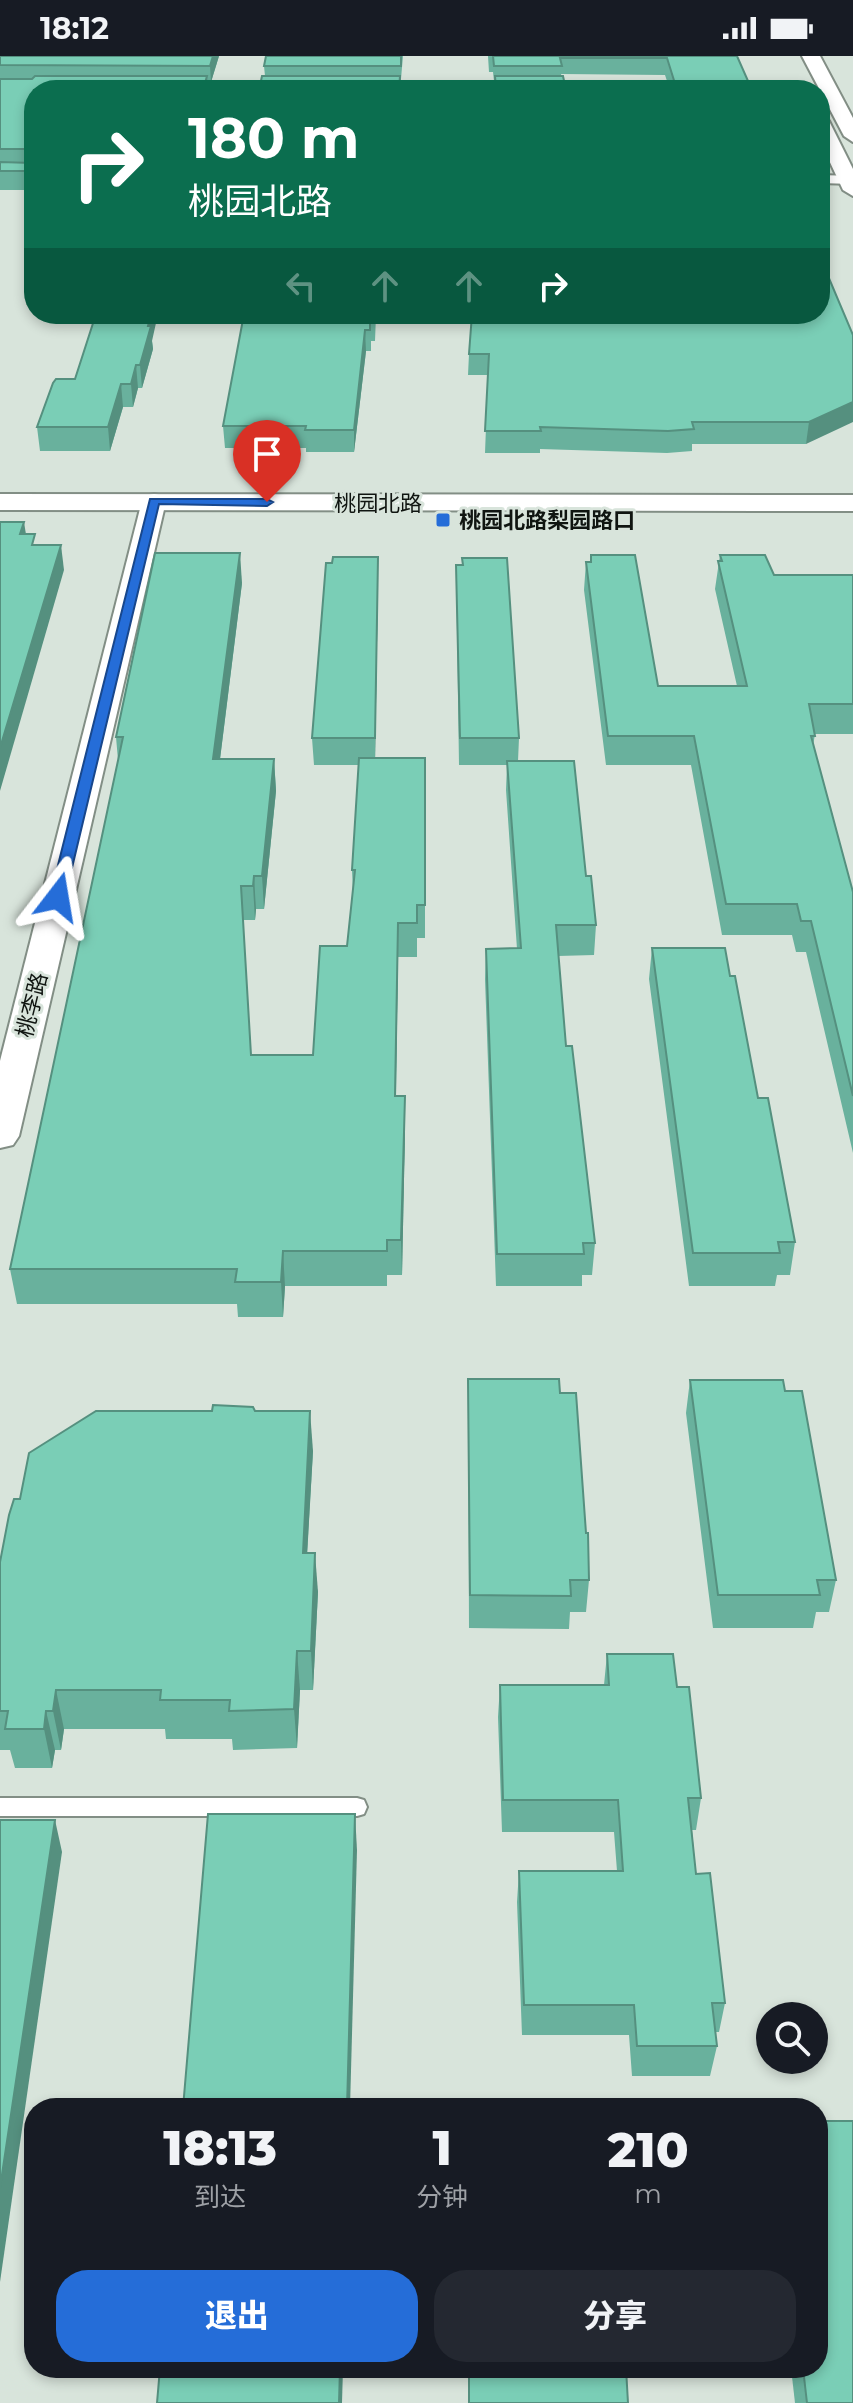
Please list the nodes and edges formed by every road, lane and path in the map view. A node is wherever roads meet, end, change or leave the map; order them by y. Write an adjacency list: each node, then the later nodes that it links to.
1 (811, 56): 2 (main road)
2 (824, 80)
3 (830, 92): 4 (main road)
4 (853, 136)
5 (830, 141): 7 (main road)
6 (830, 180): 7 (street)
7 (851, 183)
8 (0, 481): 9 (main road, 桃园北路)
9 (853, 481)
10 (154, 501): 11 (main road, 桃园北路); 12 (main road, 桃园北路); 13 (street, 桃李路)
11 (0, 502)
12 (853, 503)
13 (0, 1136)
14 (0, 1807): 15 (lane)
15 (357, 1807)

